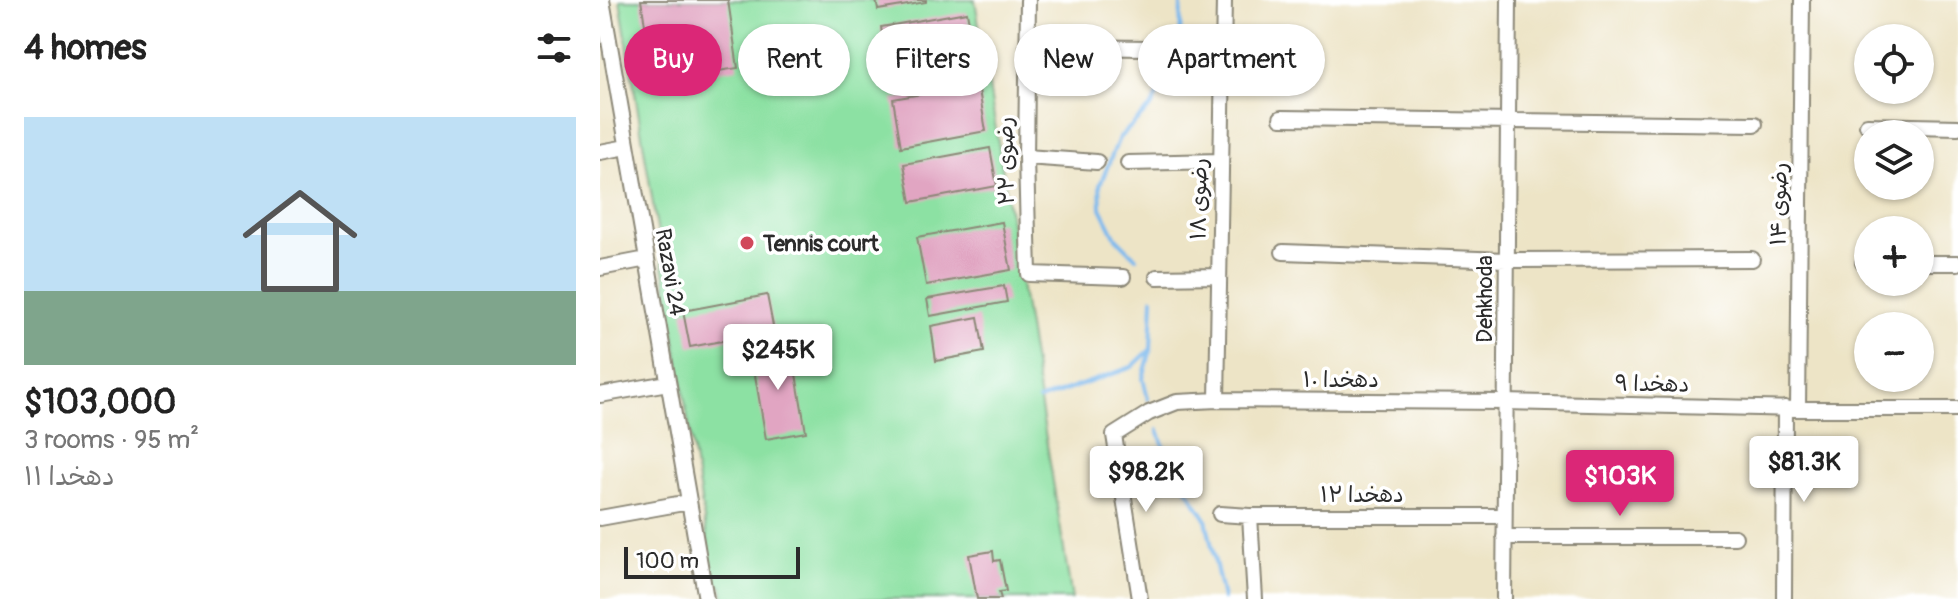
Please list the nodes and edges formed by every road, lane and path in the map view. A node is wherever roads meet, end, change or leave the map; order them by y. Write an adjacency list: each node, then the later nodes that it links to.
1 (602, 0): 7 (street, Razavi 24)
2 (1028, 0): 6 (street, رضوی ۲۲)
3 (1224, 0): 17 (street, رضوی ۱۸)
4 (1509, 0): 10 (street, Dehkhoda)
5 (1802, 0): 34 (street, رضوی ۱۴)
6 (1027, 24)
7 (604, 40): 14 (street, Razavi 24)
8 (1027, 96): 16 (street, رضوی ۲۲)
9 (1281, 118): 10 (street)
10 (1508, 121): 11 (street); 23 (street, Dehkhoda)
11 (1755, 124)
12 (1934, 126): 13 (street)
13 (1958, 127)
14 (627, 147): 15 (street); 21 (street, Razavi 24)
15 (600, 152)
16 (1026, 157): 18 (street); 28 (street, رضوی ۲۲)
17 (1221, 161): 19 (street); 27 (street, رضوی ۱۸)
18 (1097, 162)
19 (1128, 163)
20 (1283, 252): 23 (street)
21 (647, 259): 26 (street); 30 (street, Razavi 24)
22 (1752, 259): 23 (street)
23 (1506, 260): 33 (street, Dehkhoda)
24 (1934, 263): 25 (street)
25 (1958, 263)
26 (600, 268)
27 (1219, 276): 29 (street); 32 (street, رضوی ۱۸)
28 (1123, 277)
29 (1157, 277)
30 (668, 383): 31 (street); 36 (street, Razavi 24)
31 (600, 395)
32 (1217, 400): 33 (street, دهخدا ۱۰); 44 (street, دهخدا ۱۰)
33 (1505, 402): 34 (street, دهخدا ۹); 39 (street, Dehkhoda)
34 (1791, 409): 35 (street, دهخدا ۹); 47 (street, رضوی ۱۴)
35 (1958, 409)
36 (689, 502): 40 (street); 43 (street, Razavi 24)
37 (1220, 514): 38 (street, دهخدا ۱۲)
38 (1250, 516): 39 (street, دهخدا ۱۲); 45 (street)
39 (1504, 516): 41 (street, Dehkhoda)
40 (600, 518)
41 (1504, 537): 42 (street); 46 (street, Dehkhoda)
42 (1735, 537)
43 (706, 599)
44 (1140, 599)
45 (1255, 599)
46 (1504, 599)
47 (1784, 599)

